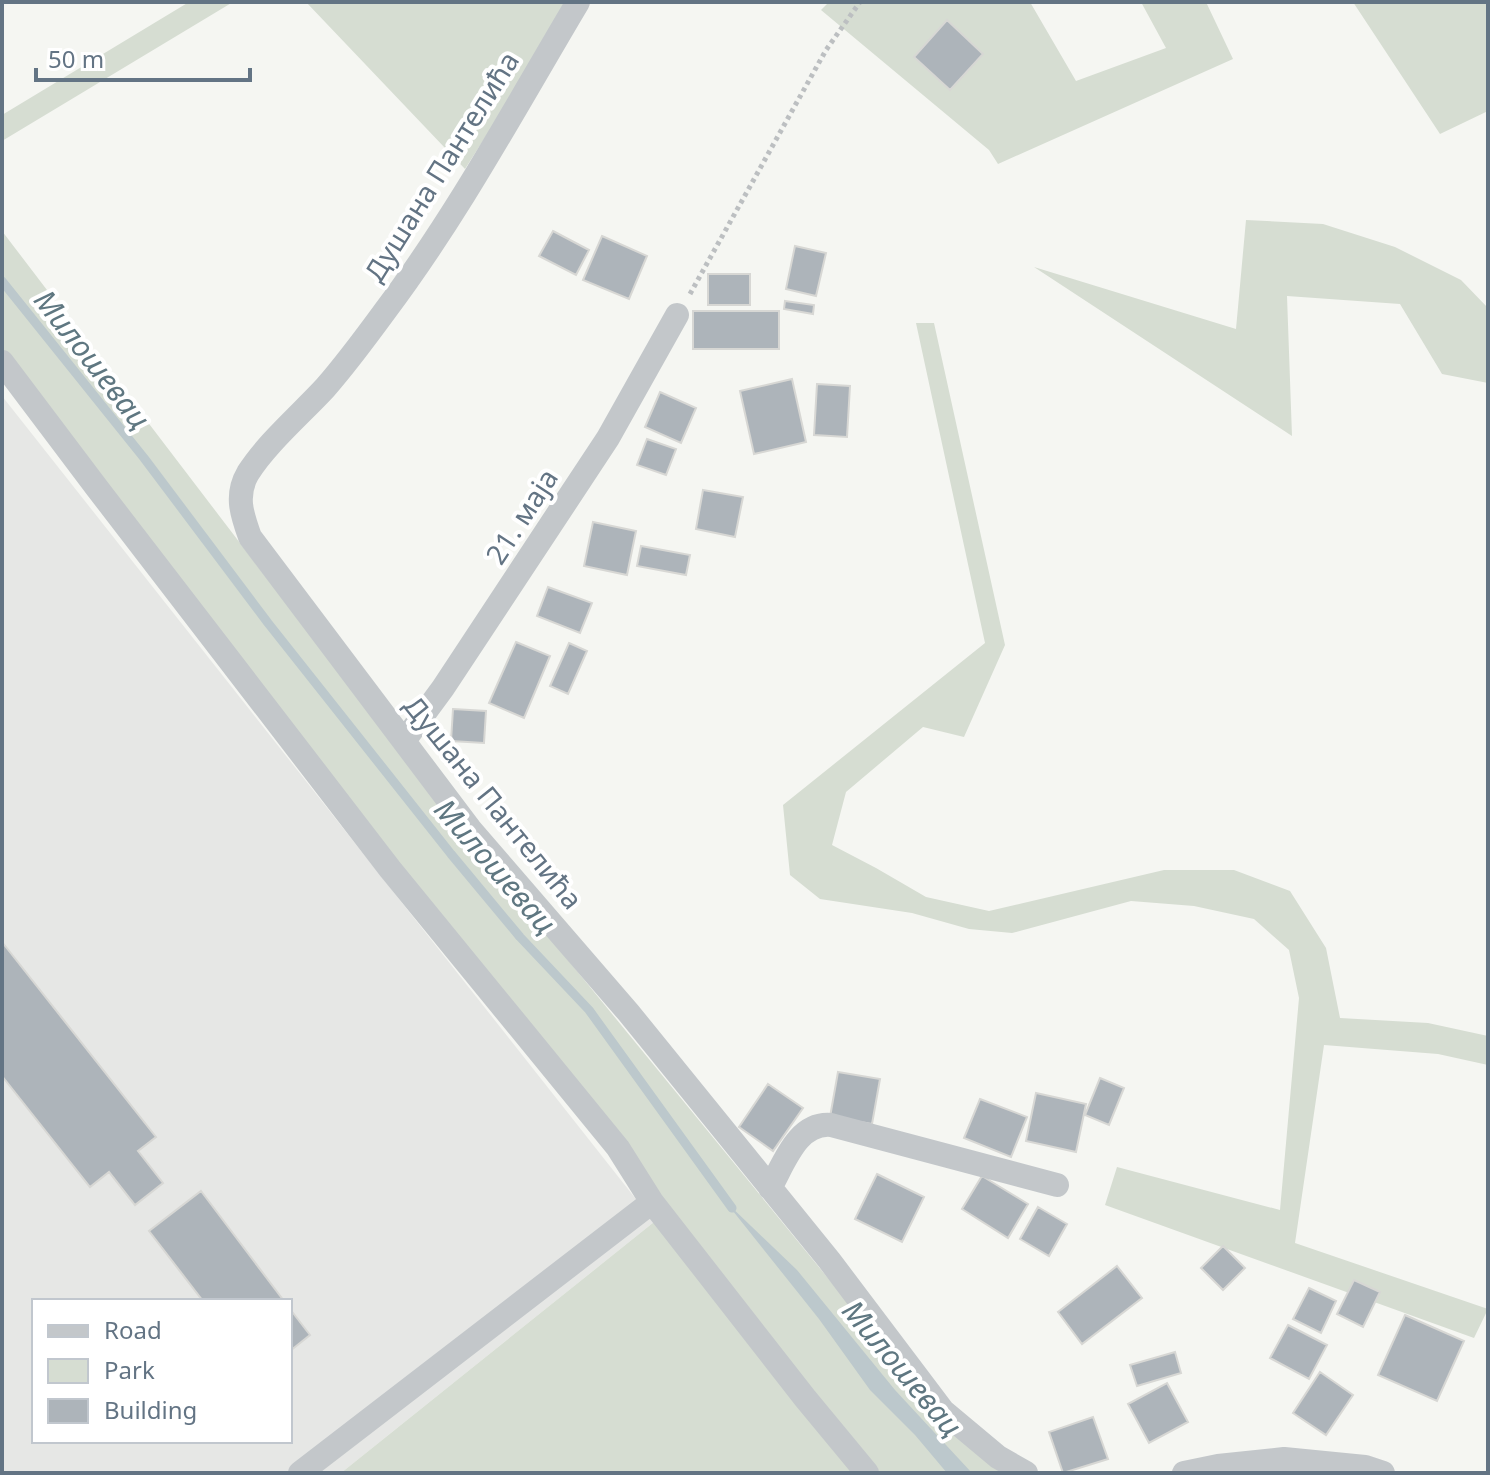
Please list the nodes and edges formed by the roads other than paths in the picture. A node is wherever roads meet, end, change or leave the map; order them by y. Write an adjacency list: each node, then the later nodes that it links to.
1 (578, 2): 4 (street, Душана Пантелића)
2 (677, 315): 4 (street, 21. маја)
3 (2, 362): 7 (street)
4 (404, 741): 6 (street, Душана Пантелића)
5 (1057, 1185): 6 (street)
6 (770, 1188): 10 (street, Душана Пантелића)
7 (652, 1202): 8 (street); 9 (street)
8 (300, 1473)
9 (867, 1473)
10 (1026, 1473)
11 (1184, 1473): 12 (street)
12 (1383, 1473)

